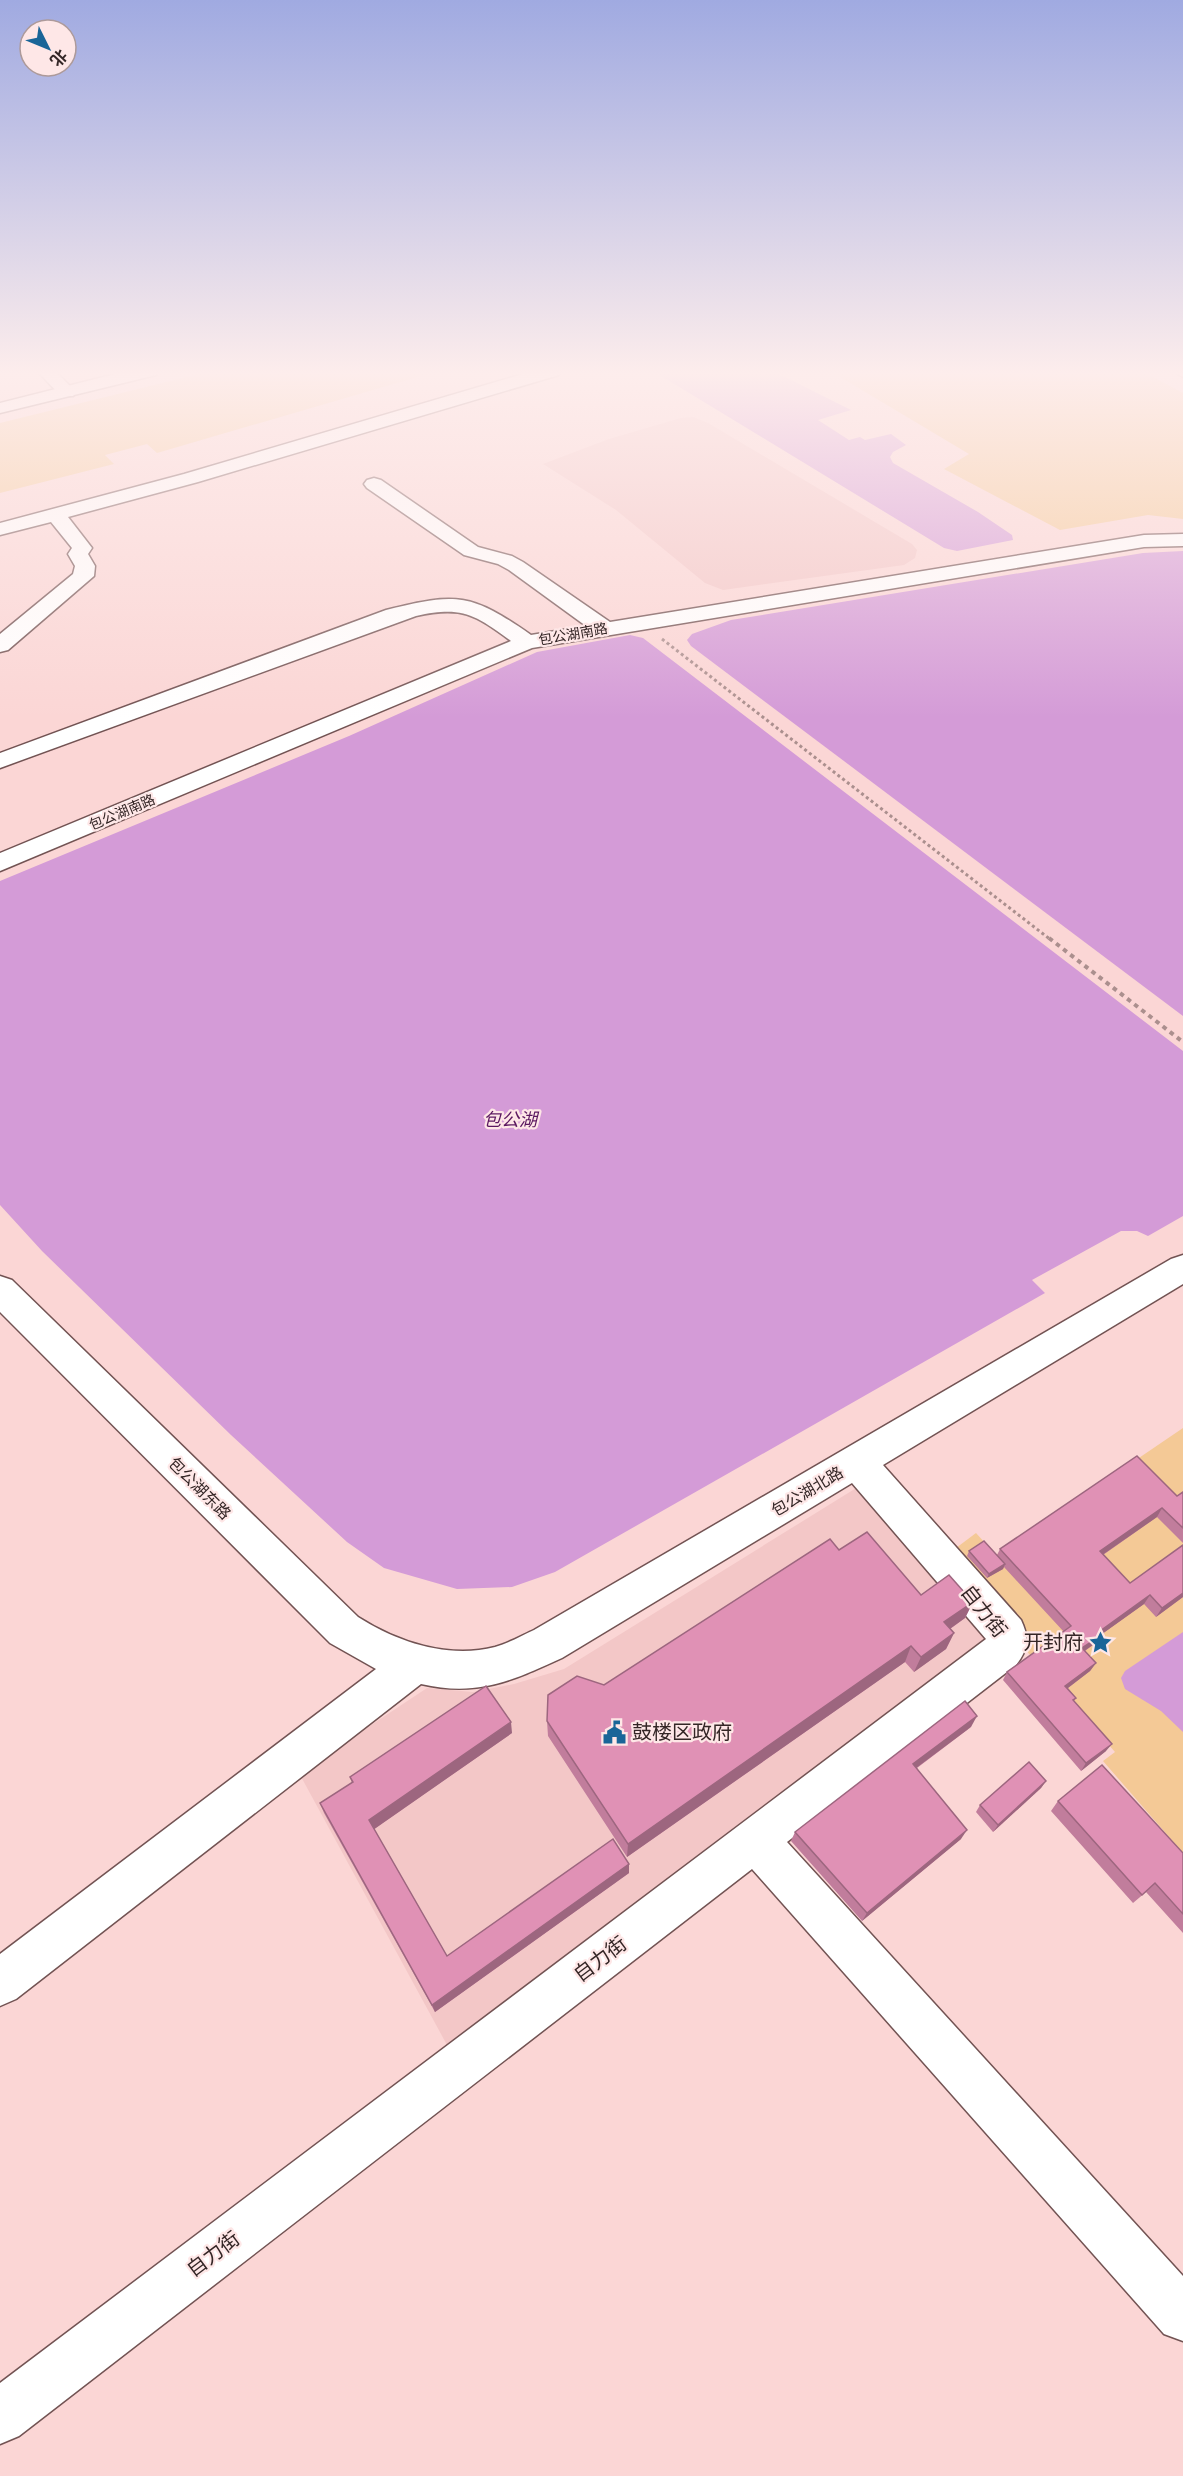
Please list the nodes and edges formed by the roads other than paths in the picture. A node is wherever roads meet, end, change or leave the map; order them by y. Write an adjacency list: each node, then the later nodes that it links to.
1 (159, 487): 3 (street)
2 (378, 487): 6 (street)
3 (56, 514): 4 (street); 8 (street)
4 (0, 529)
5 (1183, 540): 6 (street, 包公湖南路)
6 (604, 628): 7 (street, 包公湖南路)
7 (527, 642): 10 (street); 11 (street, 包公湖南路)
8 (0, 645)
9 (0, 736): 10 (street)
10 (7, 758)
11 (0, 863)
12 (1183, 1268): 14 (street, 包公湖北路)
13 (0, 1290): 15 (street, 包公湖东路)
14 (856, 1462): 15 (street, 包公湖北路); 16 (street, 自力街)
15 (417, 1662): 17 (street)
16 (756, 1840): 18 (street); 19 (street, 自力街)
17 (0, 1983)
18 (1183, 2315)
19 (0, 2417)

